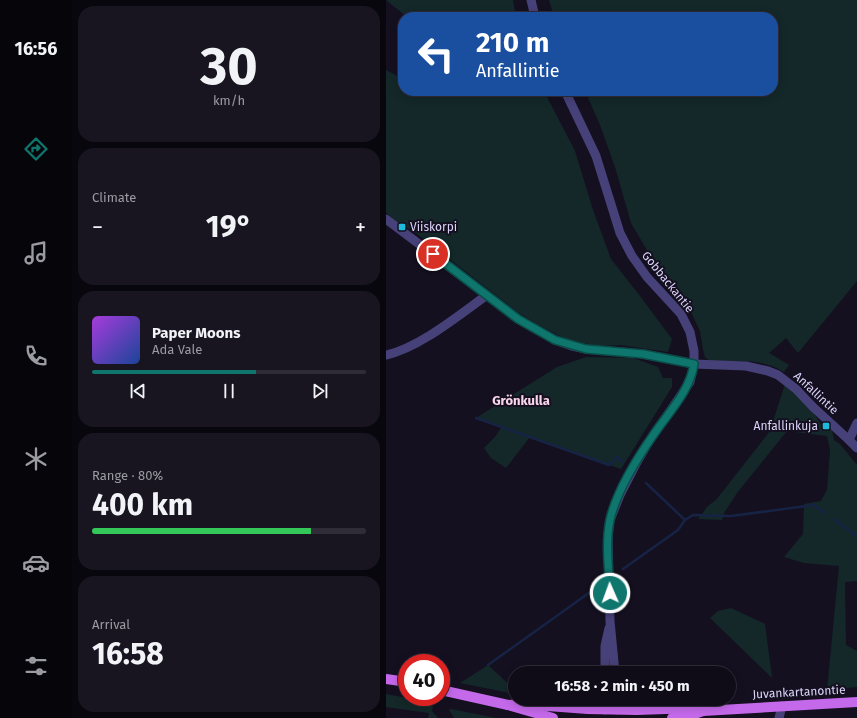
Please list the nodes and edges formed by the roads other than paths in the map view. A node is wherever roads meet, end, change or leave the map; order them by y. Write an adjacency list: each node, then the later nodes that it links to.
1 (531, 0): 2 (street)
2 (534, 12)
3 (567, 96): 7 (street, Gobbackantie)
4 (386, 219): 5 (street, Anfallintie)
5 (487, 295): 6 (street); 7 (street, Anfallintie)
6 (386, 355)
7 (694, 364): 9 (street, Anfallintie); 11 (street, Gobbackantie)
8 (857, 423): 9 (street)
9 (850, 440): 10 (street, Anfallintie)
10 (857, 448)
11 (610, 621): 12 (street, Gobbackantie); 13 (street, Gobbackantie)
12 (605, 666)
13 (614, 666)
14 (386, 679): 15 (main road)
15 (398, 681)
16 (450, 692): 18 (main road)
17 (857, 702): 21 (main road, Juvankartanontie)
18 (508, 705)
19 (511, 706): 25 (main road)
20 (538, 706): 23 (main road)
21 (782, 706): 22 (main road, Juvankartanontie); 27 (street)
22 (703, 711): 24 (main road); 26 (main road, Juvankartanontie)
23 (605, 714): 24 (main road)
24 (617, 714)
25 (553, 718)
26 (672, 718)
27 (779, 718)

